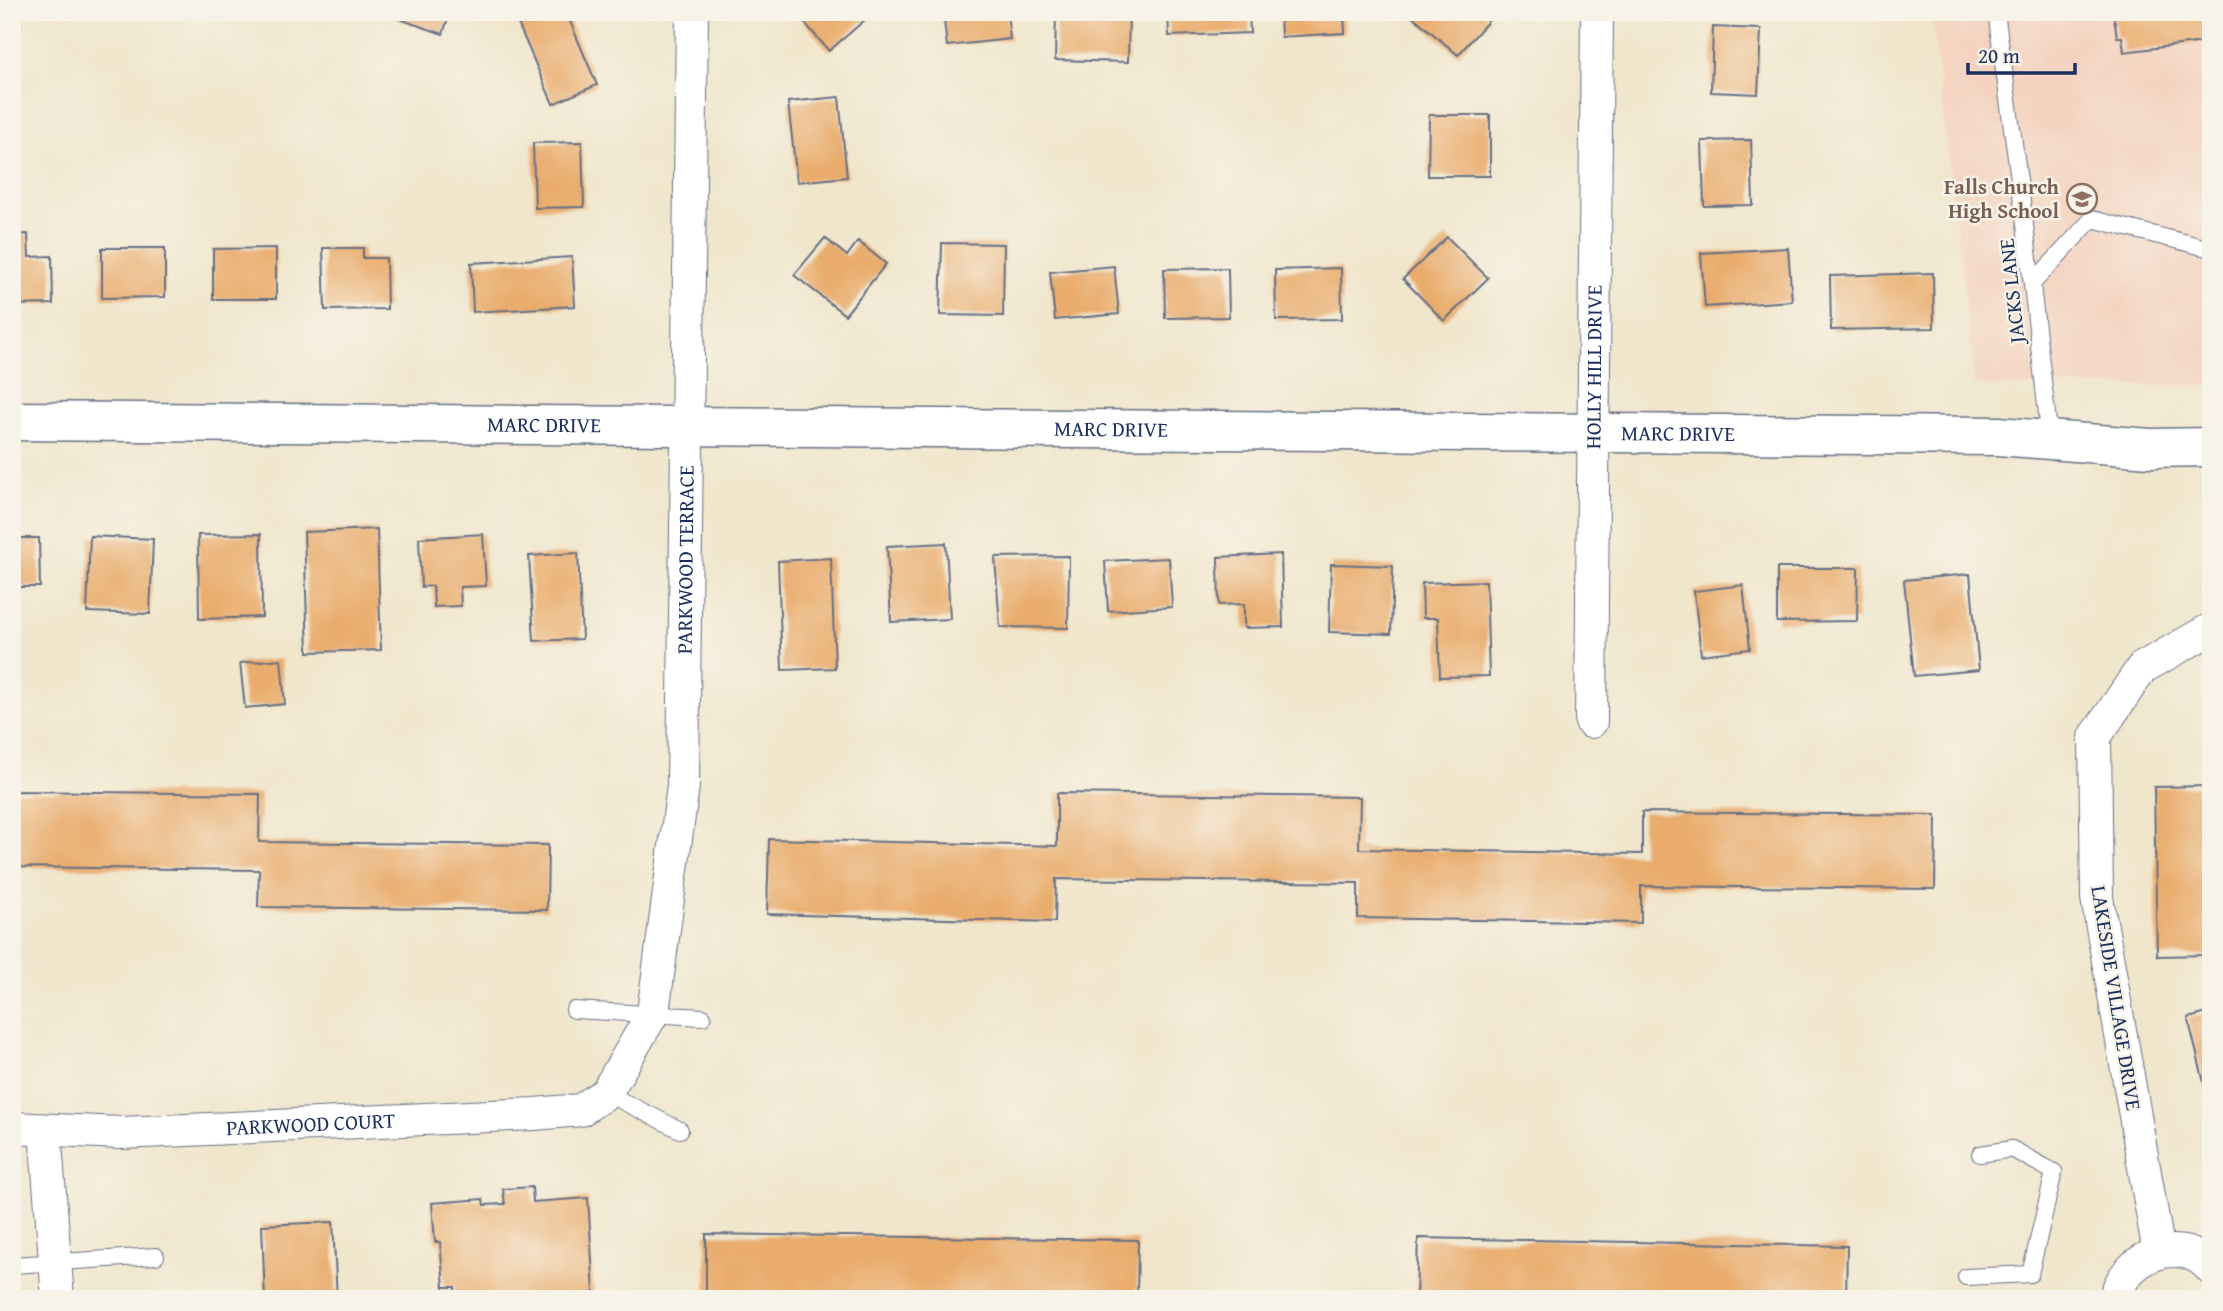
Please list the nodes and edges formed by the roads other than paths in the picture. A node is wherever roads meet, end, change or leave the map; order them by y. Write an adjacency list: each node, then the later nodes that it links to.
1 (692, 12): 7 (street, PARKWOOD TERRACE)
2 (1597, 12): 8 (street, HOLLY HILL DRIVE)
3 (1996, 12): 5 (lane, JACKS LANE)
4 (2211, 249): 5 (lane)
5 (2032, 284): 9 (lane, JACKS LANE)
6 (12, 421): 7 (street, MARC DRIVE)
7 (687, 429): 8 (street, MARC DRIVE); 14 (street, PARKWOOD TERRACE)
8 (1595, 434): 9 (street, MARC DRIVE); 12 (street, HOLLY HILL DRIVE)
9 (2050, 440): 10 (street, MARC DRIVE)
10 (2211, 447)
11 (2211, 629): 21 (street, LAKESIDE VILLAGE DRIVE)
12 (1591, 723)
13 (574, 1010): 14 (lane)
14 (653, 1013): 15 (lane); 16 (street, PARKWOOD TERRACE)
15 (703, 1017)
16 (606, 1093): 18 (street, PARKWOOD COURT); 19 (lane)
17 (12, 1128): 18 (street, PARKWOOD COURT)
18 (45, 1130): 23 (street)
19 (680, 1130)
20 (1980, 1154): 26 (lane)
21 (2159, 1253): 25 (street); 28 (street)
22 (156, 1256): 23 (lane)
23 (55, 1261): 24 (lane); 27 (street)
24 (12, 1265)
25 (2211, 1269)
26 (1966, 1277)
27 (58, 1299)
28 (2115, 1299)

